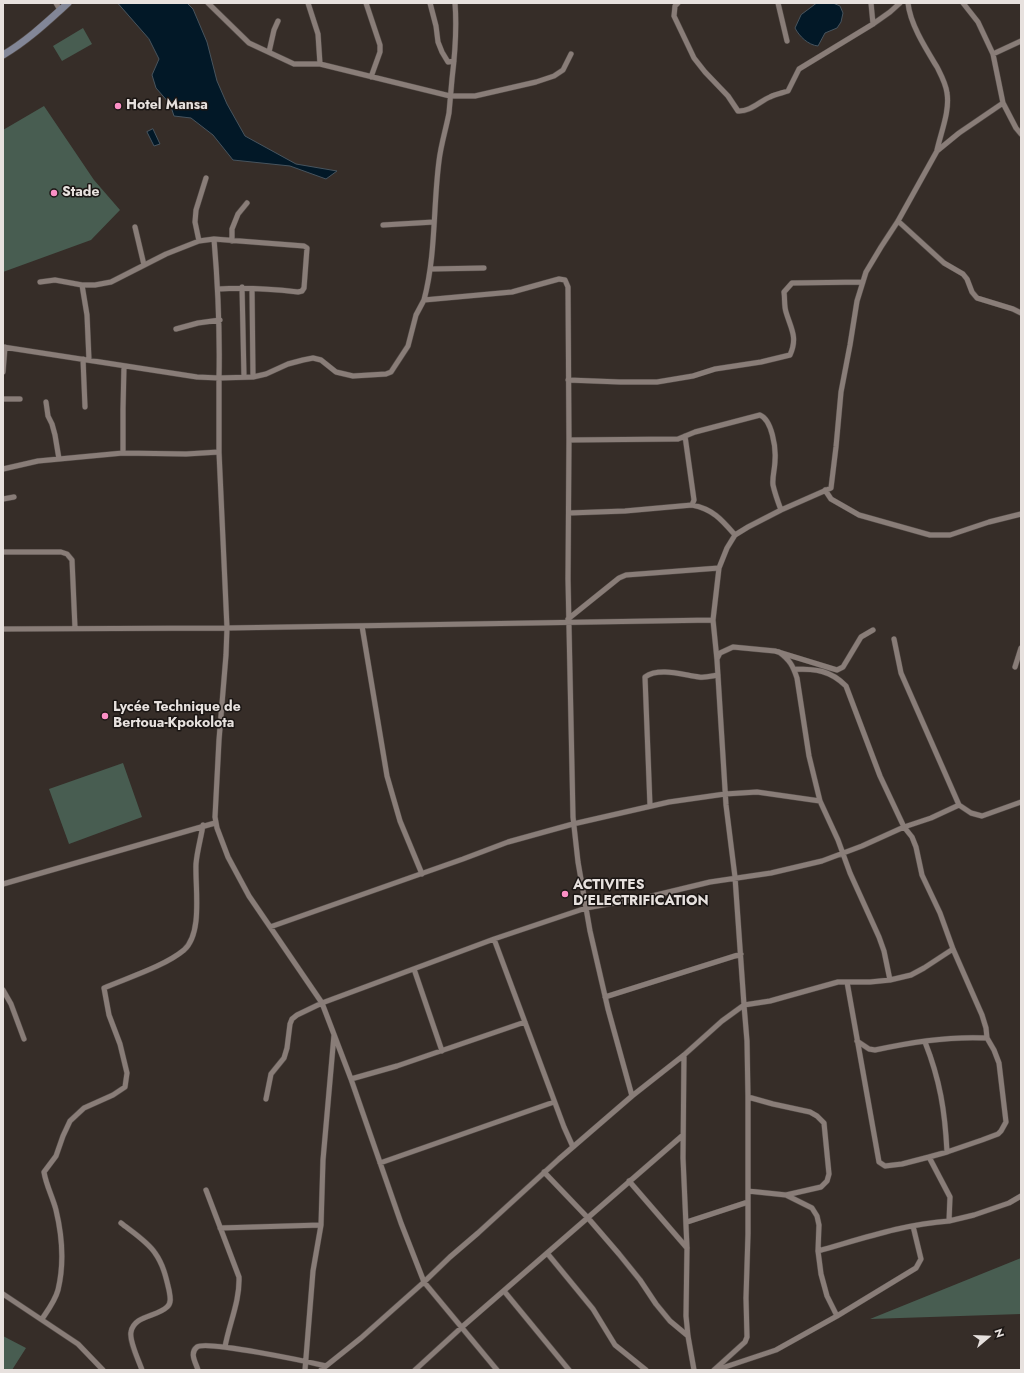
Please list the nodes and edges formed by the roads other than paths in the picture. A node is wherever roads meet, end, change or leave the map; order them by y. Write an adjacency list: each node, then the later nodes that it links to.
1 (56, 3): 14 (street)
2 (68, 3): 14 (main road)
3 (208, 3): 19 (street)
4 (308, 3): 24 (street)
5 (366, 3): 25 (street)
6 (430, 3): 23 (street)
7 (455, 3): 23 (street)
8 (678, 3): 16 (street)
9 (778, 3): 17 (street)
10 (871, 3): 16 (street)
11 (900, 3): 16 (street)
12 (908, 3): 29 (street)
13 (963, 3): 21 (street)
14 (60, 10): 22 (main road)
15 (278, 21): 19 (street)
16 (873, 24)
17 (787, 41)
18 (1021, 41): 21 (street)
19 (269, 52): 24 (street)
20 (571, 54): 26 (street)
21 (993, 54): 27 (street)
22 (3, 55)
23 (454, 61): 26 (street)
24 (320, 64): 25 (street)
25 (371, 77): 26 (street)
26 (450, 96): 33 (street)
27 (1003, 103): 28 (street); 29 (street)
28 (1021, 134)
29 (937, 150): 32 (street)
30 (206, 178): 38 (street)
31 (247, 203): 37 (street)
32 (898, 221): 43 (street); 49 (street)
33 (434, 222): 34 (street); 41 (street)
34 (383, 225)
35 (135, 227): 39 (street)
36 (214, 239): 37 (street); 38 (street); 46 (street)
37 (232, 240): 47 (street)
38 (199, 241): 39 (street)
39 (144, 265): 44 (street)
40 (484, 268): 41 (street)
41 (431, 269): 48 (street)
42 (40, 282): 44 (street)
43 (863, 282): 59 (street); 70 (street)
44 (82, 285): 53 (street)
45 (242, 287): 46 (street); 47 (street); 56 (street)
46 (219, 288): 50 (street)
47 (252, 289): 57 (street)
48 (424, 300): 57 (street); 59 (street)
49 (1021, 313)
50 (220, 320): 51 (street); 58 (street)
51 (176, 330)
52 (4, 347): 53 (street); 55 (street)
53 (86, 360): 54 (street); 63 (street)
54 (124, 366): 58 (street); 67 (street)
55 (3, 372)
56 (244, 377): 57 (street); 58 (street)
57 (253, 377)
58 (219, 378): 66 (street)
59 (568, 380): 65 (street)
60 (3, 399): 61 (street)
61 (20, 399)
62 (46, 402): 68 (street)
63 (85, 407)
64 (685, 436): 65 (street); 73 (street); 74 (street)
65 (569, 440): 75 (street)
66 (219, 452): 67 (street); 85 (street)
67 (123, 453): 68 (street)
68 (58, 458): 69 (street)
69 (3, 469)
70 (825, 490): 74 (street); 76 (street)
71 (14, 497): 72 (street)
72 (3, 499)
73 (692, 505): 75 (street); 77 (street)
74 (781, 510): 77 (street)
75 (568, 513): 81 (street)
76 (1021, 514)
77 (735, 535): 79 (street)
78 (3, 552): 84 (street)
79 (719, 568): 80 (street); 81 (street)
80 (713, 620): 81 (street); 90 (street)
81 (568, 621): 82 (street); 100 (street)
82 (362, 626): 85 (street); 104 (street)
83 (3, 628): 84 (street)
84 (75, 628): 85 (street)
85 (226, 628): 99 (street)
86 (873, 630): 89 (street)
87 (894, 639): 97 (street)
88 (1021, 648): 91 (street)
89 (779, 652): 90 (street); 92 (street)
90 (717, 660): 93 (street)
91 (1015, 667)
92 (794, 669): 95 (street); 102 (street)
93 (718, 675): 94 (street); 98 (street)
94 (725, 794): 95 (street); 98 (street); 105 (street)
95 (820, 801): 103 (street)
96 (1021, 802): 97 (street)
97 (959, 805): 102 (street)
98 (650, 806): 100 (street)
99 (215, 823): 101 (street); 108 (street)
100 (574, 824): 104 (street); 107 (street)
101 (203, 826): 106 (street); 158 (street)
102 (904, 827): 103 (street); 110 (street)
103 (843, 853): 105 (street); 113 (street)
104 (422, 874): 108 (street)
105 (735, 877): 107 (street); 111 (street)
106 (3, 884)
107 (586, 908): 109 (street); 116 (street)
108 (270, 927): 117 (street)
109 (494, 940): 112 (street); 119 (street)
110 (953, 949): 113 (street); 122 (street)
111 (741, 954): 116 (street); 118 (street)
112 (414, 969): 117 (street); 125 (street)
113 (890, 980): 114 (street)
114 (847, 982): 118 (street); 123 (street)
115 (3, 990): 121 (street)
116 (605, 997): 128 (street)
117 (322, 1003): 120 (street); 130 (street)
118 (744, 1005): 126 (street); 129 (street)
119 (525, 1022): 125 (street); 131 (street)
120 (334, 1034): 127 (street); 148 (street)
121 (24, 1038)
122 (987, 1038): 124 (street); 134 (street)
123 (857, 1041): 124 (street); 135 (street)
124 (925, 1042): 134 (street)
125 (442, 1051): 127 (street)
126 (684, 1055): 128 (street); 132 (street)
127 (351, 1079): 136 (street)
128 (632, 1096): 133 (street)
129 (748, 1097): 140 (street); 141 (street)
130 (266, 1099)
131 (554, 1102): 133 (street); 136 (street)
132 (683, 1136): 138 (street); 146 (street)
133 (573, 1147): 137 (street)
134 (947, 1152): 135 (street)
135 (929, 1157): 145 (street)
136 (380, 1163): 154 (street)
137 (544, 1172): 144 (street); 154 (street)
138 (629, 1181): 144 (street); 151 (street)
139 (206, 1190): 150 (street)
140 (748, 1191): 141 (street); 143 (street)
141 (786, 1195): 152 (street)
142 (1021, 1196): 145 (street)
143 (748, 1202): 146 (street); 174 (street)
144 (588, 1218): 153 (street); 160 (street)
145 (948, 1220): 149 (street)
146 (687, 1222): 151 (street)
147 (121, 1223): 166 (street)
148 (322, 1225): 150 (street); 162 (street)
149 (912, 1226): 152 (street); 157 (street)
150 (220, 1228): 161 (street)
151 (688, 1248): 160 (street)
152 (818, 1251): 157 (street)
153 (547, 1253): 155 (street); 172 (street)
154 (424, 1282): 159 (street); 163 (street)
155 (504, 1291): 159 (street); 171 (street)
156 (3, 1294): 158 (street)
157 (837, 1316): 174 (street)
158 (42, 1320): 165 (street)
159 (462, 1327): 164 (street); 170 (street)
160 (688, 1336): 173 (street)
161 (225, 1347): 162 (street); 167 (street)
162 (305, 1362): 163 (street); 168 (street)
163 (326, 1366): 169 (street)
164 (419, 1369)
165 (103, 1370)
166 (142, 1370)
167 (198, 1370)
168 (304, 1370)
169 (321, 1370)
170 (497, 1370)
171 (570, 1370)
172 (646, 1370)
173 (694, 1370)
174 (715, 1370)

